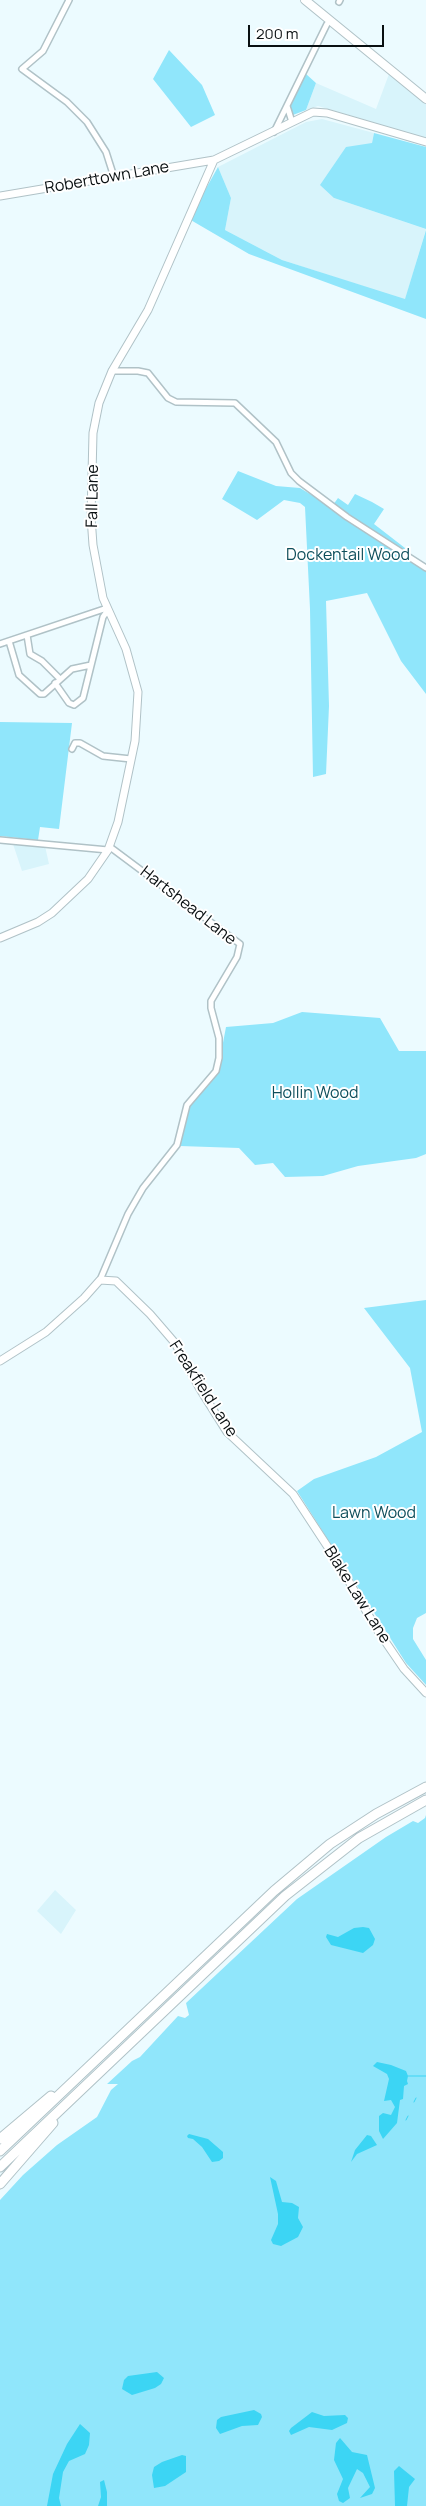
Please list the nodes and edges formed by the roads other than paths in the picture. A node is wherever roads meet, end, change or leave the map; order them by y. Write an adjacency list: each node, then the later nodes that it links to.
1 (69, 0): 10 (street)
2 (305, 0): 4 (main road)
3 (327, 24): 5 (street)
4 (426, 99)
5 (286, 105): 6 (street); 7 (street)
6 (292, 122): 7 (main road, Roberttown Lane); 8 (main road, Roberttown Lane)
7 (274, 132): 9 (main road, Roberttown Lane)
8 (426, 142)
9 (214, 160): 10 (main road, Roberttown Lane); 12 (main road, Fall Lane)
10 (114, 176): 11 (main road, Roberttown Lane)
11 (0, 196)
12 (112, 371): 13 (street); 14 (main road, Fall Lane)
13 (426, 568)
14 (108, 609): 15 (street); 18 (street); 22 (main road, Fall Lane)
15 (27, 635): 16 (street); 19 (street)
16 (9, 641): 17 (street); 20 (street)
17 (0, 644)
18 (91, 665): 19 (street); 20 (street)
19 (60, 679): 20 (street)
20 (55, 684)
21 (74, 743): 22 (street)
22 (131, 759): 24 (main road, Fall Lane)
23 (0, 840): 24 (street)
24 (109, 848): 25 (main road, Fall Lane); 26 (street, Hartshead Lane)
25 (0, 938)
26 (107, 1268): 27 (street, Hartshead Lane); 28 (street)
27 (100, 1280): 28 (main road); 29 (main road)
28 (116, 1282): 30 (main road, Freakfield Lane)
29 (0, 1361)
30 (293, 1494): 31 (main road, Blake Law Lane)
31 (426, 1693)
32 (426, 1787): 34 (highway)
33 (426, 1800): 35 (highway)
34 (86, 2070): 36 (highway); 37 (highway)
35 (89, 2082): 38 (highway); 39 (highway)
36 (0, 2139)
37 (0, 2151)
38 (0, 2167)
39 (0, 2184)

